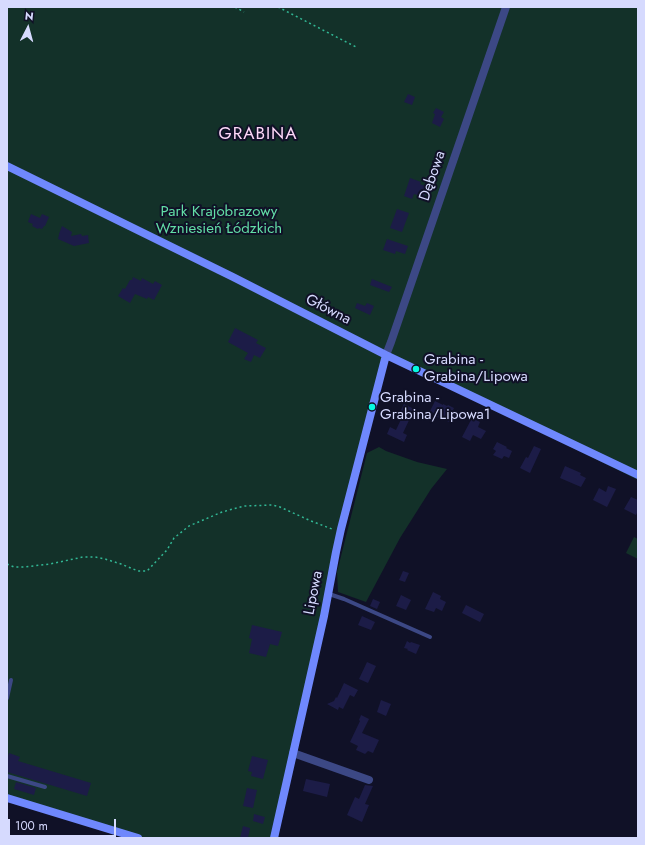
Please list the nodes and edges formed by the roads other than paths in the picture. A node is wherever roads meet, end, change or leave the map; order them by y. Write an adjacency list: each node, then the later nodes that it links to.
1 (506, 7): 3 (street, Dębowa)
2 (7, 166): 3 (street, Główna)
3 (386, 355): 4 (street, Główna); 5 (street, Lipowa)
4 (638, 475)
5 (328, 593): 6 (lane); 9 (street, Lipowa)
6 (430, 636)
7 (11, 680): 8 (lane)
8 (7, 698)
9 (293, 753): 11 (street); 15 (street, Lipowa)
10 (7, 776): 12 (lane)
11 (369, 780)
12 (45, 787)
13 (7, 798): 14 (street)
14 (138, 838)
15 (274, 838)

